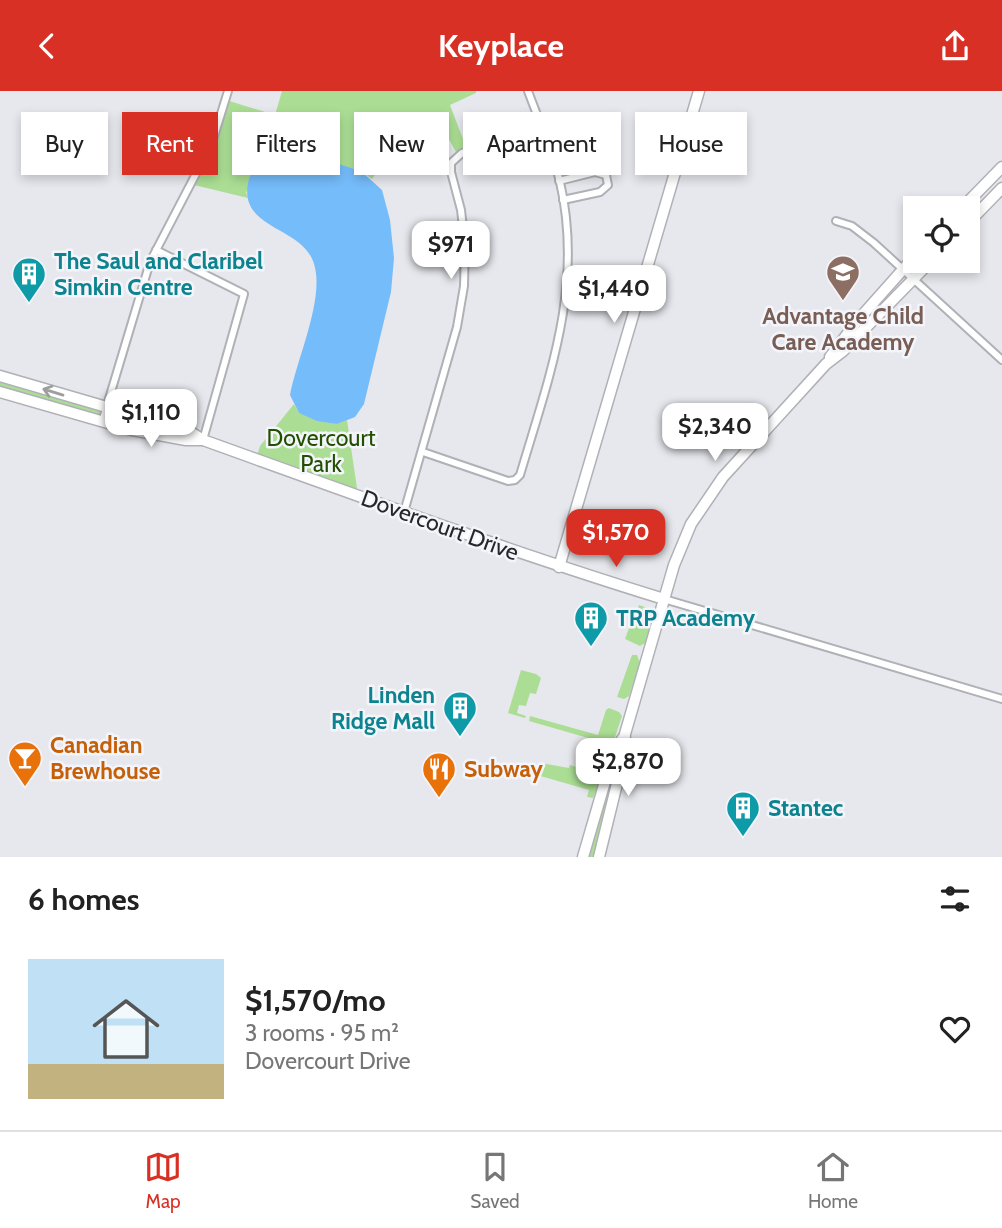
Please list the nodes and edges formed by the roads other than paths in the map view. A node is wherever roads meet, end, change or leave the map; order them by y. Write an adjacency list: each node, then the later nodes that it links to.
1 (228, 91): 14 (street)
2 (528, 91): 4 (street)
3 (699, 91): 28 (street)
4 (537, 112)
5 (463, 153): 26 (street)
6 (1002, 167): 10 (street)
7 (557, 175): 8 (street)
8 (559, 181): 11 (street); 11 (street)
9 (1002, 188): 12 (street)
10 (974, 196)
11 (563, 200): 26 (street)
12 (980, 211)
13 (836, 221): 15 (street)
14 (156, 250): 23 (street); 25 (street)
15 (903, 269): 20 (street)
16 (907, 273): 18 (street)
17 (920, 273): 18 (street)
18 (914, 279): 19 (street); 20 (street)
19 (1002, 360)
20 (826, 364): 29 (street)
21 (0, 376): 23 (street, Dovercourt Drive, one-way to 21)
22 (0, 391): 24 (street, Dovercourt Drive)
23 (106, 408): 24 (street); 25 (street, Dovercourt Drive)
24 (102, 422): 25 (street, Dovercourt Drive)
25 (203, 440): 27 (street, Dovercourt Drive)
26 (423, 452): 27 (street)
27 (404, 512): 28 (street, Dovercourt Drive)
28 (559, 567): 29 (street, Dovercourt Drive)
29 (664, 599): 30 (street, Dovercourt Drive); 31 (street)
30 (1002, 699)
31 (625, 734): 32 (street); 33 (street)
32 (583, 855): 33 (street)
33 (597, 857)

